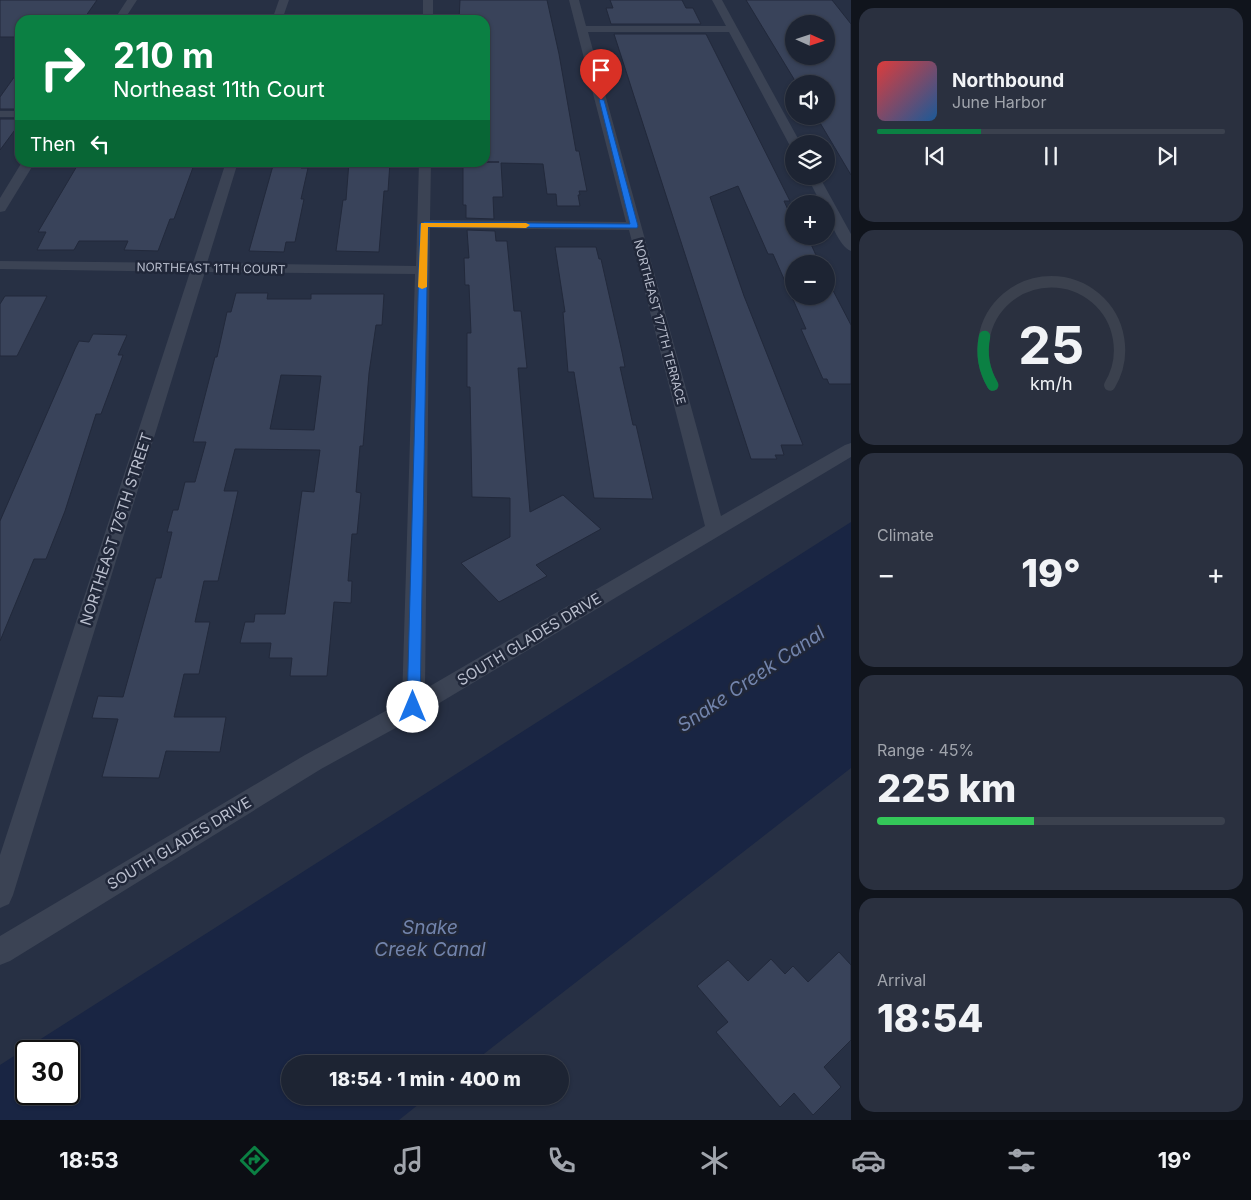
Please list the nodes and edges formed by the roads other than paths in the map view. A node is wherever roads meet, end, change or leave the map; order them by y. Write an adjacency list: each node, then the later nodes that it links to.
1 (132, 0): 6 (street)
2 (284, 0): 7 (street)
3 (428, 0): 8 (street)
4 (574, 0): 9 (street, NORTHEAST 177TH TERRACE)
5 (717, 0): 10 (street)
6 (122, 15)
7 (279, 15)
8 (428, 15)
9 (582, 29): 10 (street); 20 (street, NORTHEAST 177TH TERRACE)
10 (732, 29): 13 (street)
11 (0, 114): 12 (street)
12 (15, 114)
13 (790, 135)
14 (26, 167): 18 (street)
15 (230, 167): 23 (street, NORTHEAST 176TH STREET)
16 (425, 167): 19 (street)
17 (818, 185): 21 (street)
18 (0, 208)
19 (424, 224): 20 (street); 24 (street)
20 (634, 226): 26 (street, NORTHEAST 177TH TERRACE)
21 (851, 247)
22 (0, 265): 23 (street, NORTHEAST 11TH COURT)
23 (199, 267): 24 (street, NORTHEAST 11TH COURT); 28 (street, NORTHEAST 176TH STREET)
24 (423, 270): 27 (street)
25 (851, 449): 26 (street, SOUTH GLADES DRIVE)
26 (715, 528): 27 (street, SOUTH GLADES DRIVE)
27 (413, 707): 29 (street, SOUTH GLADES DRIVE)
28 (0, 895)
29 (0, 951)

